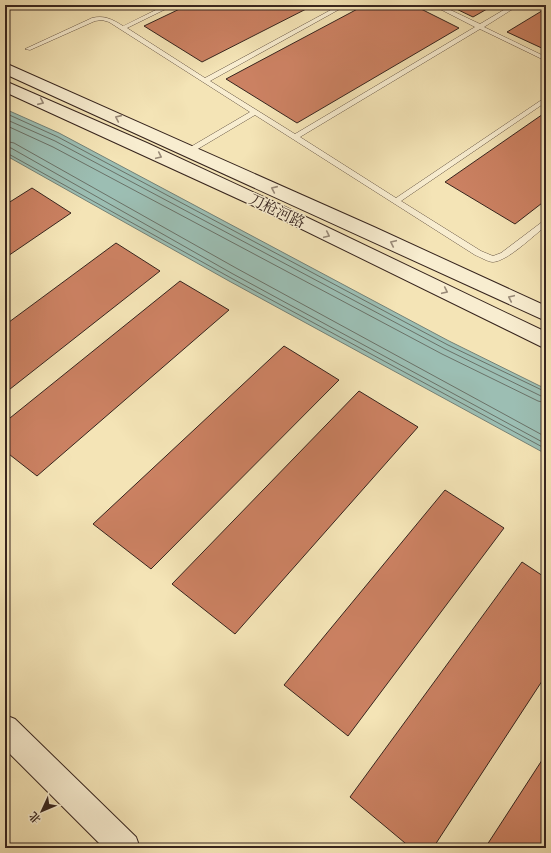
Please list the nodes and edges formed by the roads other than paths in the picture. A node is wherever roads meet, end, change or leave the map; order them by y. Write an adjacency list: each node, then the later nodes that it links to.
1 (171, 5): 6 (lane)
2 (344, 5): 10 (lane)
3 (435, 5): 5 (lane)
4 (516, 5): 5 (lane)
5 (480, 27): 8 (lane); 14 (lane)
6 (123, 28): 7 (lane); 10 (lane)
7 (28, 49)
8 (546, 59)
9 (5, 68): 15 (street, 刀枪河路, one-way to 9)
10 (206, 80): 13 (lane)
11 (5, 86): 19 (street, 刀枪河路, one-way to 19)
12 (546, 99): 16 (lane)
13 (255, 112): 14 (lane); 15 (lane)
14 (296, 137): 16 (lane)
15 (189, 151): 18 (street, 刀枪河路, one-way to 15)
16 (396, 201): 17 (lane)
17 (546, 222)
18 (546, 314)
19 (546, 341)
20 (5, 729): 21 (street)
21 (125, 848)

